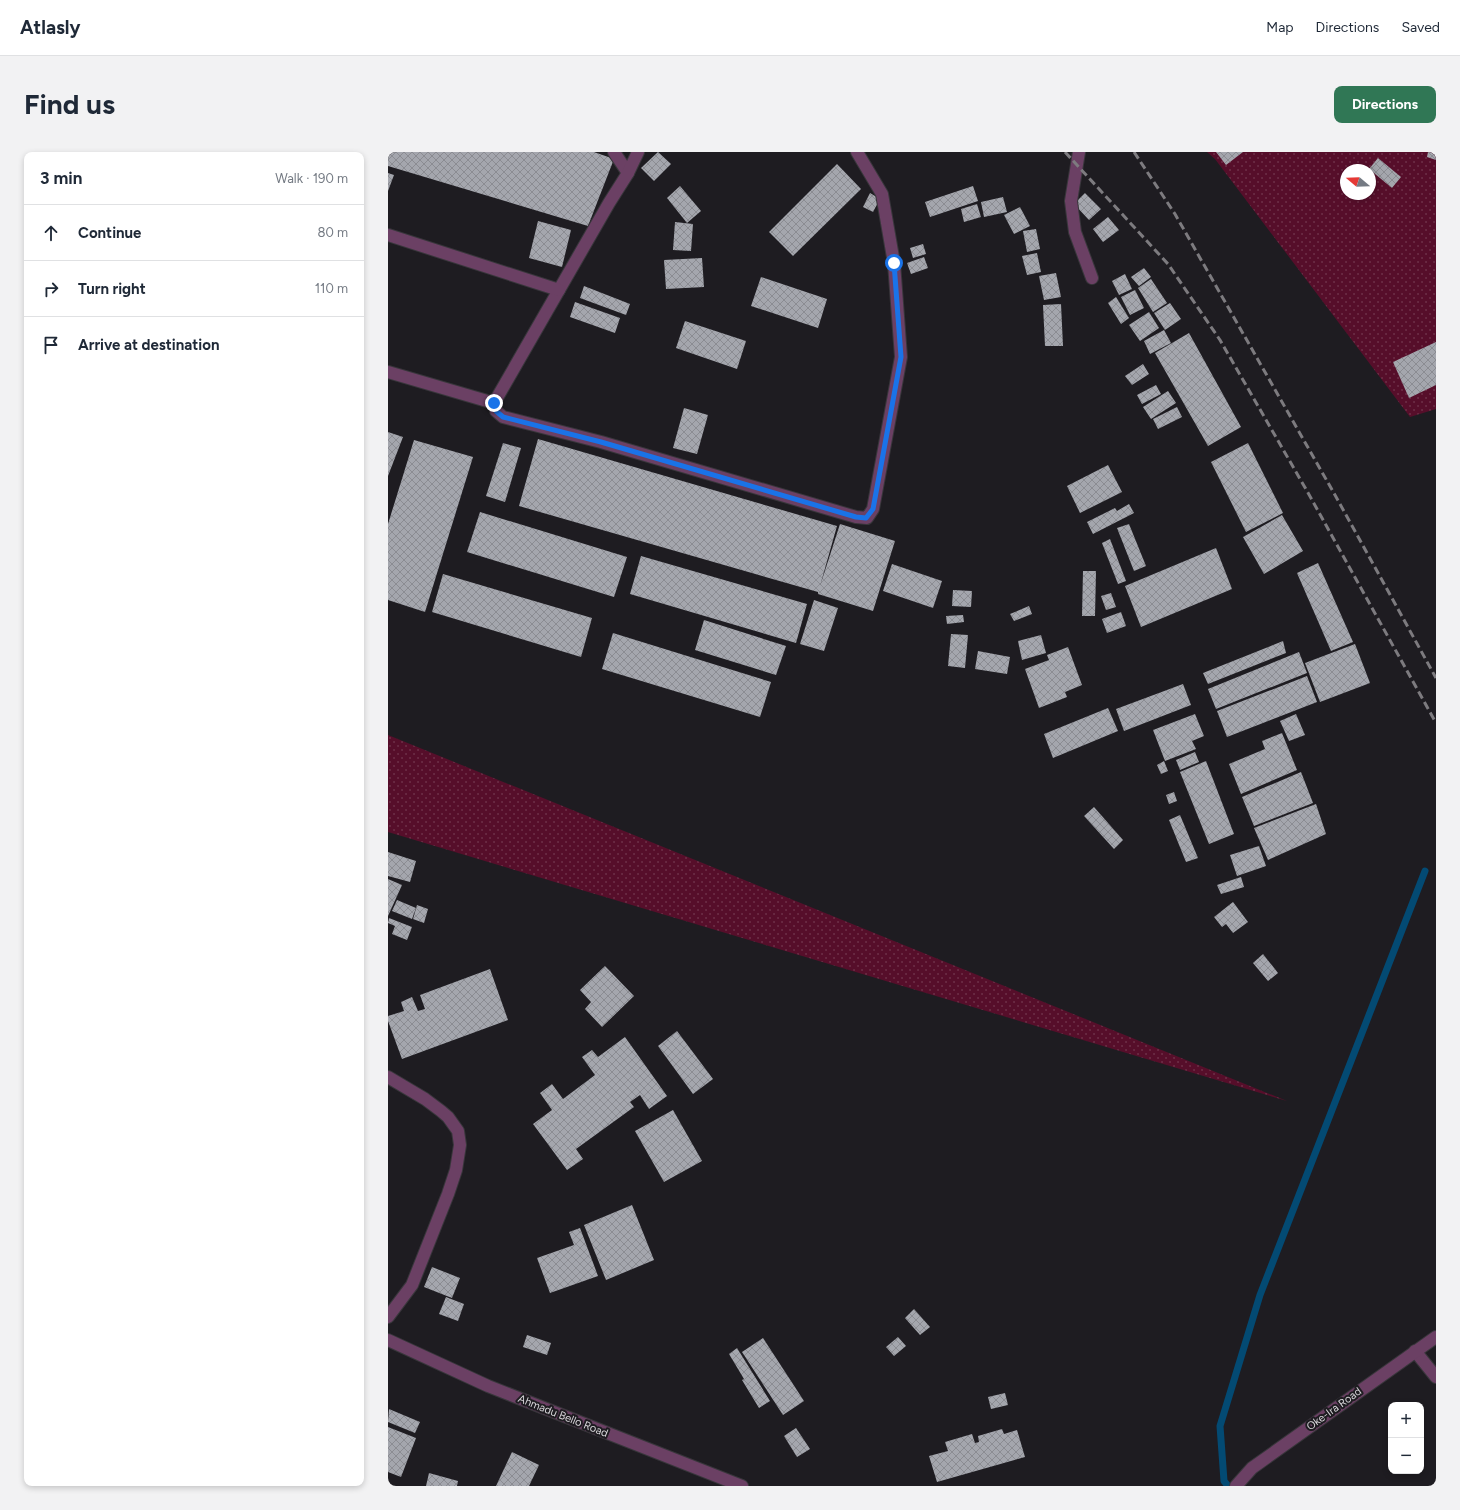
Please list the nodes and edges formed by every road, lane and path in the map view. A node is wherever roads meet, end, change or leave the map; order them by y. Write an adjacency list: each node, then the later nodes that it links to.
1 (614, 152): 5 (street)
2 (638, 152): 5 (street)
3 (857, 152): 10 (street)
4 (1079, 152): 7 (street)
5 (628, 173): 8 (street)
6 (388, 235): 8 (street)
7 (1092, 278)
8 (559, 290): 10 (street)
9 (388, 372): 10 (street)
10 (494, 403)
11 (388, 1077): 12 (street)
12 (388, 1317)
13 (1436, 1337): 15 (street, Oke-Ira Road)
14 (388, 1340): 17 (street, Ahmadu Bello Road)
15 (1416, 1351): 16 (street); 18 (street, Oke-Ira Road)
16 (1436, 1377)
17 (742, 1486)
18 (1236, 1486)

